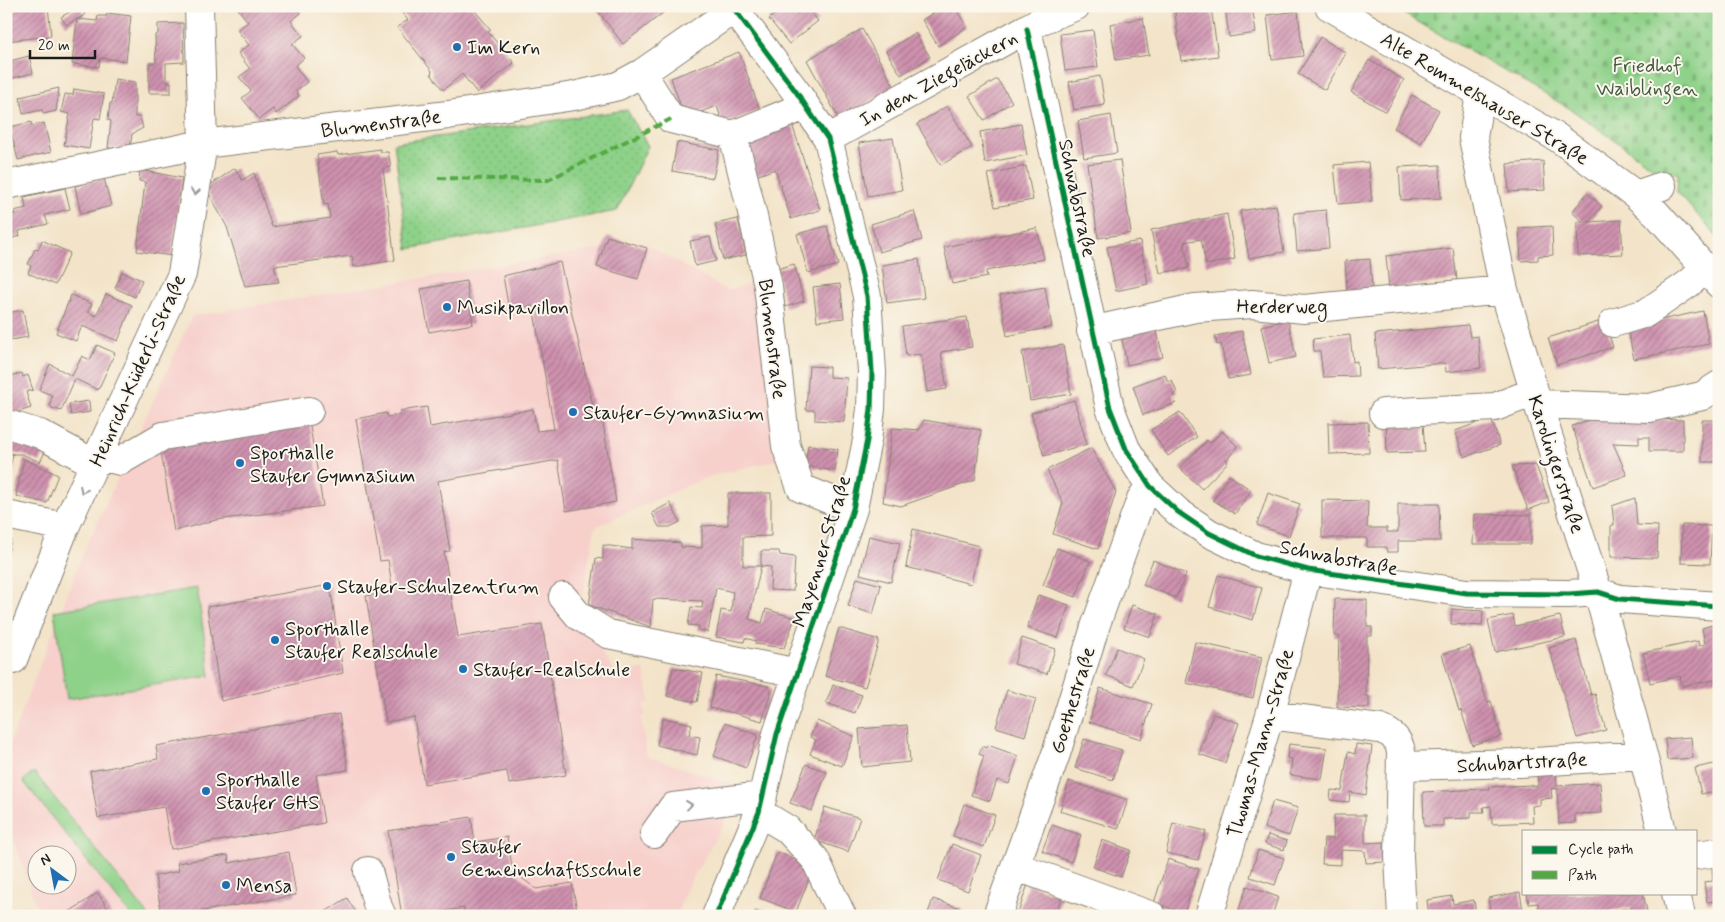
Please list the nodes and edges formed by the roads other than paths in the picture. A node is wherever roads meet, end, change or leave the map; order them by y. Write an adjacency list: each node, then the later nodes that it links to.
1 (199, 6): 11 (street, Heinrich-Küderli-Straße)
2 (1076, 6): 5 (street, In den Ziegeläckern)
3 (1329, 6): 7 (street, Alte Rommelshauser Straße)
4 (733, 7): 6 (street, Blumenstraße); 8 (street, Mayenner Straße)
5 (1027, 29): 10 (street, In den Ziegeläckern); 18 (street, Schwabstraße)
6 (642, 74): 9 (street); 11 (street, Blumenstraße)
7 (1480, 94): 14 (street, Alte Rommelshauser Straße); 16 (street, Karolingerstraße)
8 (805, 106): 9 (street); 10 (street, Mayenner Straße)
9 (733, 135): 26 (street, Blumenstraße)
10 (828, 139): 26 (street, Mayenner Straße)
11 (203, 144): 12 (street, Blumenstraße); 24 (street, Heinrich-Küderli-Straße, one-way to 24)
12 (6, 184)
13 (1662, 186): 14 (street)
14 (1636, 195): 15 (street, Alte Rommelshauser Straße)
15 (1712, 276): 17 (street)
16 (1504, 290): 18 (street, Herderweg); 20 (street, Karolingerstraße)
17 (1613, 323)
18 (1091, 330): 25 (street, Schwabstraße)
19 (1719, 385): 20 (street)
20 (1536, 398): 22 (street); 30 (street, Karolingerstraße)
21 (309, 411): 24 (street)
22 (1383, 413)
23 (7, 424): 24 (street)
24 (97, 460): 28 (street, Heinrich-Küderli-Straße, one-way to 28)
25 (1150, 486): 29 (street, Schwabstraße); 43 (street, Goethestraße)
26 (853, 509): 34 (street, Mayenner Straße)
27 (6, 516): 28 (street)
28 (65, 527): 33 (street, Heinrich-Küderli-Straße)
29 (1308, 570): 30 (street, Schwabstraße); 35 (street, Thomas-Mann-Straße)
30 (1598, 592): 32 (street, Schwabstraße); 36 (street, Karolingerstraße)
31 (563, 597): 34 (street)
32 (1719, 606)
33 (13, 660)
34 (798, 673): 38 (street, Mayenner Straße)
35 (1270, 715): 37 (street); 51 (street, Thomas-Mann-Straße)
36 (1643, 756): 37 (street, Schubartstraße); 39 (street, Karolingerstraße)
37 (1401, 766): 52 (street)
38 (761, 804): 40 (street, one-way to 38); 47 (street, Mayenner Straße); 48 (street)
39 (1662, 830)
40 (654, 834)
41 (1719, 852): 42 (street)
42 (1698, 855)
43 (1015, 866): 49 (street, Goethestraße); 50 (street)
44 (368, 871): 46 (street)
45 (1676, 894): 53 (street)
46 (382, 916)
47 (716, 916)
48 (842, 916)
49 (996, 916)
50 (1152, 916)
51 (1209, 916)
52 (1402, 916)
53 (1681, 916)

